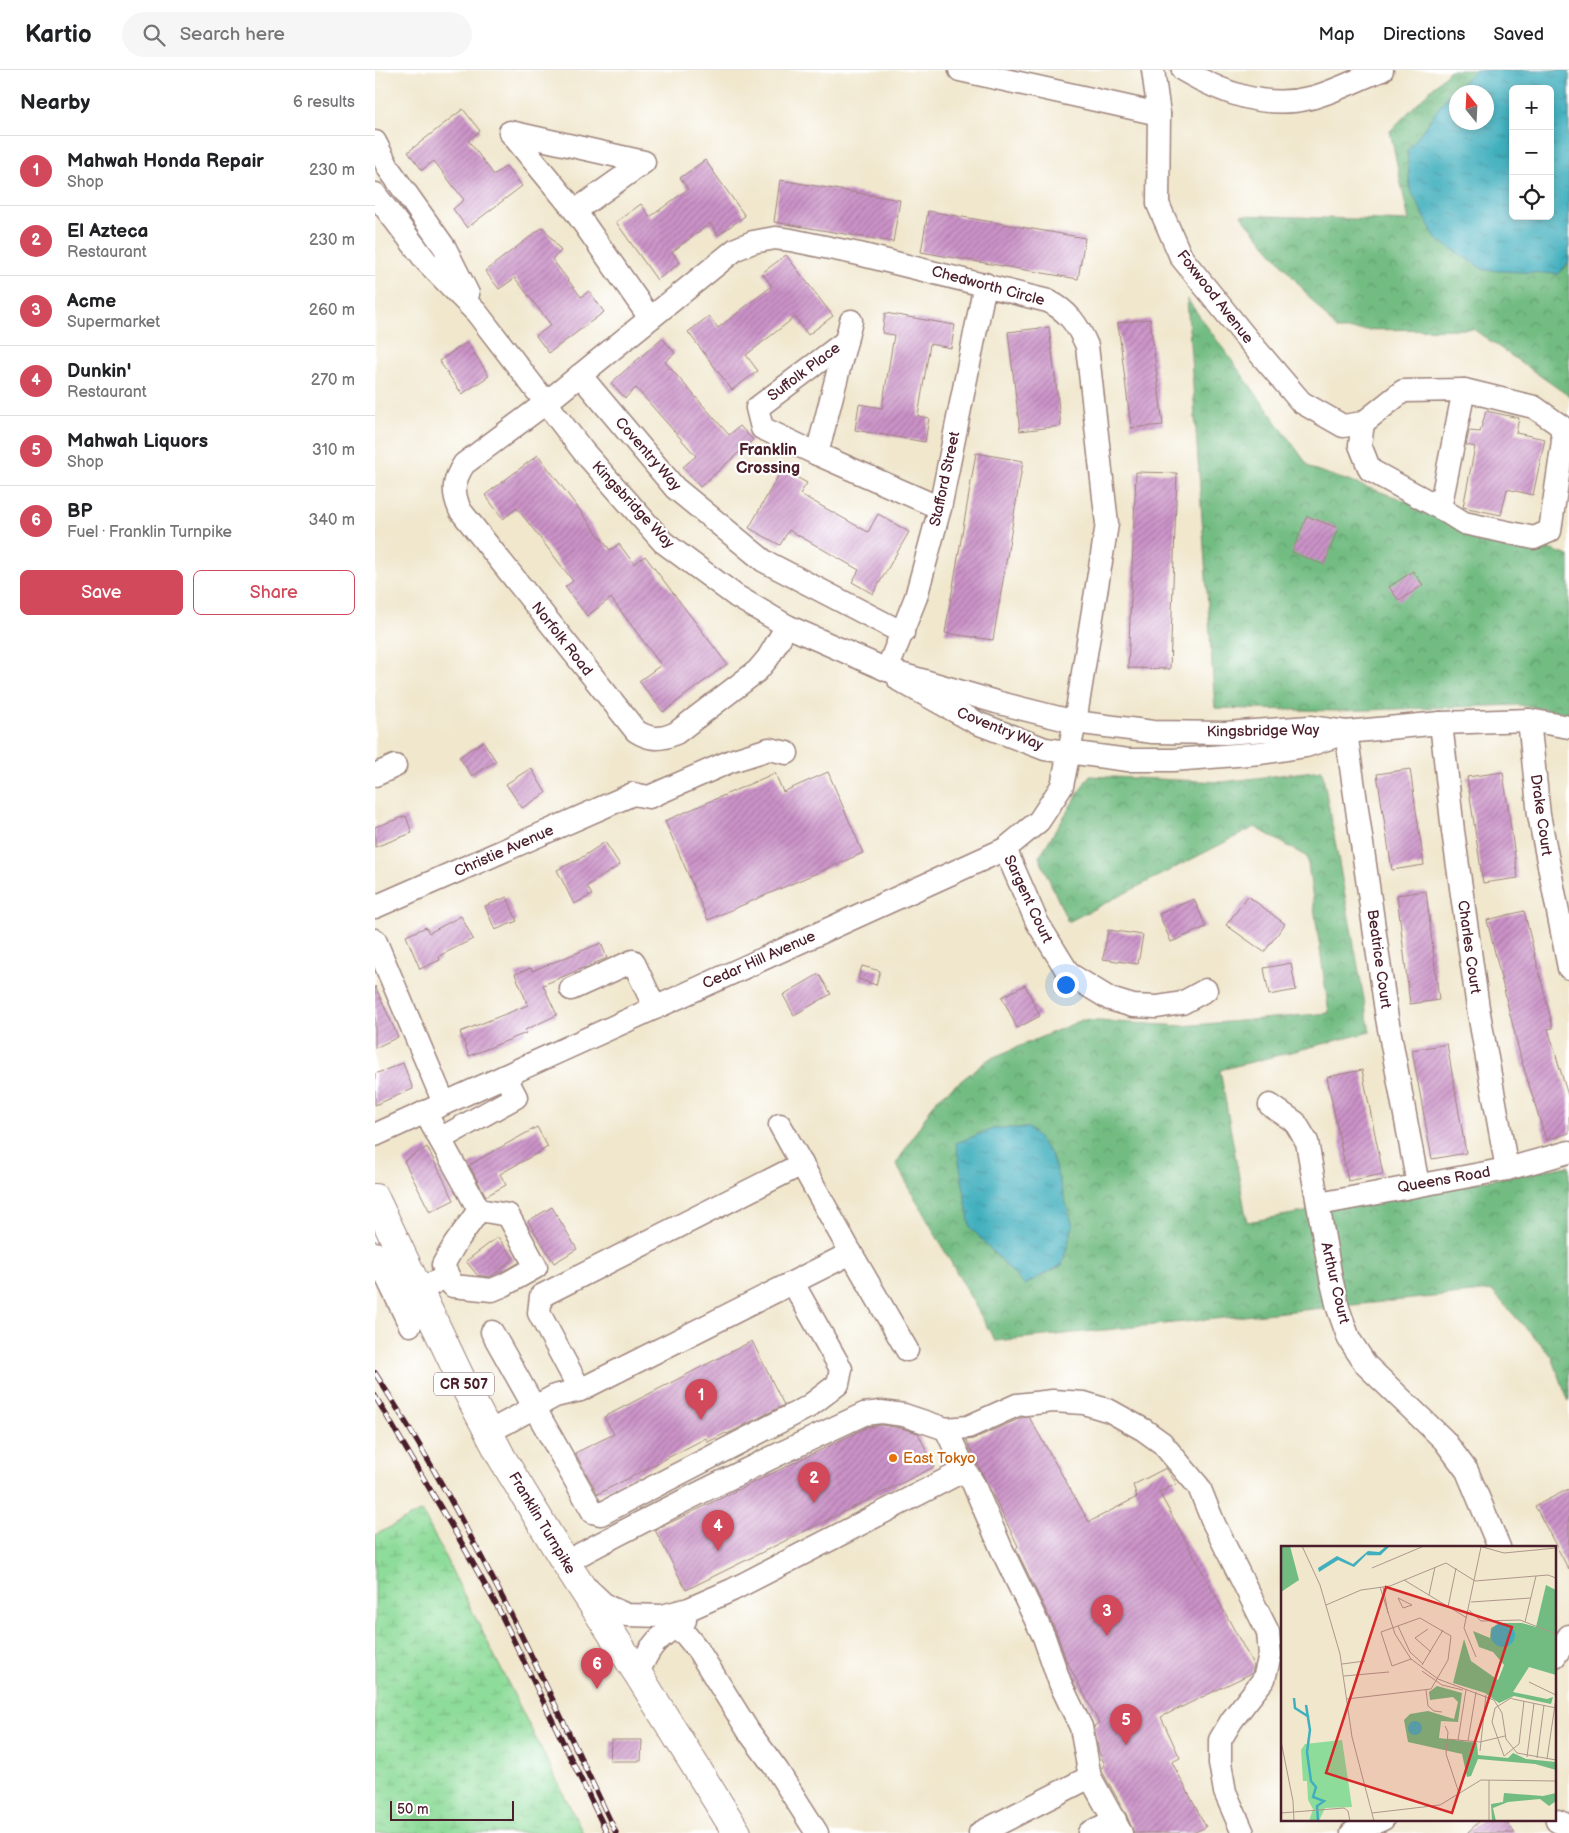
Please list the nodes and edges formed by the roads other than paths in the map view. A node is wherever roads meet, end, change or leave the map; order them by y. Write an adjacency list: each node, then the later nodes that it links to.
1 (960, 70): 5 (street)
2 (1153, 70): 5 (street, Foxwood Avenue)
3 (1183, 70): 4 (street)
4 (1382, 70)
5 (1159, 114): 15 (street, Foxwood Avenue)
6 (375, 142): 10 (street, Kingsbridge Way)
7 (375, 194): 10 (street, Kingsbridge Way)
8 (575, 211): 8 (street); 11 (street)
9 (985, 284): 11 (street, Chedworth Circle); 17 (street, Stafford Street); 23 (street, Chedworth Circle)
10 (477, 313): 14 (street, Kingsbridge Way)
11 (650, 318): 12 (street, Chedworth Circle)
12 (580, 375): 14 (street, Chedworth Circle); 20 (street, Coventry Way)
13 (1464, 390): 15 (street); 18 (street); 18 (street)
14 (547, 402): 19 (street, Kingsbridge Way); 19 (street, Norfolk Road)
15 (1353, 425): 18 (street)
16 (817, 454): 16 (street, Suffolk Place); 17 (street, Suffolk Place)
17 (940, 508): 20 (street, Stafford Street)
18 (1440, 508)
19 (787, 626): 21 (street, Kingsbridge Way)
20 (903, 633): 21 (street, Stafford Street)
21 (887, 670): 23 (street, Coventry Way); 27 (street, Coventry Way)
22 (1529, 720): 24 (street, Kingsbridge Way); 25 (street, Kingsbridge Way); 32 (street, Drake Court)
23 (1075, 722): 26 (street, Kingsbridge Way); 27 (street, Cedar Hill Avenue)
24 (1441, 723): 26 (street, Kingsbridge Way); 44 (street, Charles Court)
25 (1569, 727)
26 (1346, 732): 27 (street, Coventry Way); 45 (street, Beatrice Court)
27 (1069, 752): 29 (street, Cedar Hill Avenue)
28 (787, 753): 30 (street, Christie Avenue)
29 (1005, 849): 34 (street, Sargent Court); 35 (street, Cedar Hill Avenue)
30 (375, 907)
31 (375, 940): 38 (street)
32 (1569, 968)
33 (571, 989): 35 (street)
34 (1206, 990)
35 (655, 1008): 36 (street, Cedar Hill Avenue)
36 (505, 1076): 38 (street, Cedar Hill Avenue); 41 (street)
37 (1270, 1105): 47 (street, Arthur Court)
38 (435, 1108): 40 (street, Cedar Hill Avenue); 41 (street)
39 (780, 1126): 43 (street)
40 (375, 1135)
41 (440, 1139): 48 (street)
42 (1569, 1152): 44 (street, Queens Road)
43 (802, 1164): 50 (street); 57 (street)
44 (1507, 1169): 45 (street, Queens Road)
45 (1418, 1185): 47 (street, Queens Road)
46 (375, 1198): 49 (main road, Franklin Turnpike / CR 507)
47 (1319, 1204): 62 (street, Arthur Court)
48 (479, 1210): 51 (street); 51 (street)
49 (381, 1244): 53 (main road, Franklin Turnpike / CR 507); 54 (street)
50 (851, 1252): 52 (street); 56 (street)
51 (448, 1276): 53 (street)
52 (793, 1283): 57 (street); 58 (street)
53 (419, 1290): 60 (main road, Franklin Turnpike / CR 507)
54 (410, 1325)
55 (491, 1332): 58 (street)
56 (907, 1350)
57 (580, 1390): 58 (street)
58 (533, 1408): 60 (street)
59 (946, 1428): 61 (street); 63 (street); 77 (street)
60 (489, 1432): 63 (main road, Franklin Turnpike / CR 507)
61 (965, 1470): 64 (street); 70 (street)
62 (1499, 1546)
63 (570, 1569): 64 (street); 69 (main road, Franklin Turnpike / CR 507)
64 (732, 1590): 66 (street)
65 (1557, 1624): 67 (street)
66 (673, 1628): 69 (street); 74 (street)
67 (1569, 1636): 68 (street)
68 (1557, 1653)
69 (638, 1674): 73 (main road, Franklin Turnpike / CR 507)
70 (1090, 1777): 72 (street); 75 (street)
71 (1381, 1820): 78 (street)
72 (1118, 1826): 76 (street)
73 (737, 1833)
74 (817, 1833)
75 (980, 1833)
76 (1089, 1833)
77 (1243, 1833)
78 (1352, 1833)

